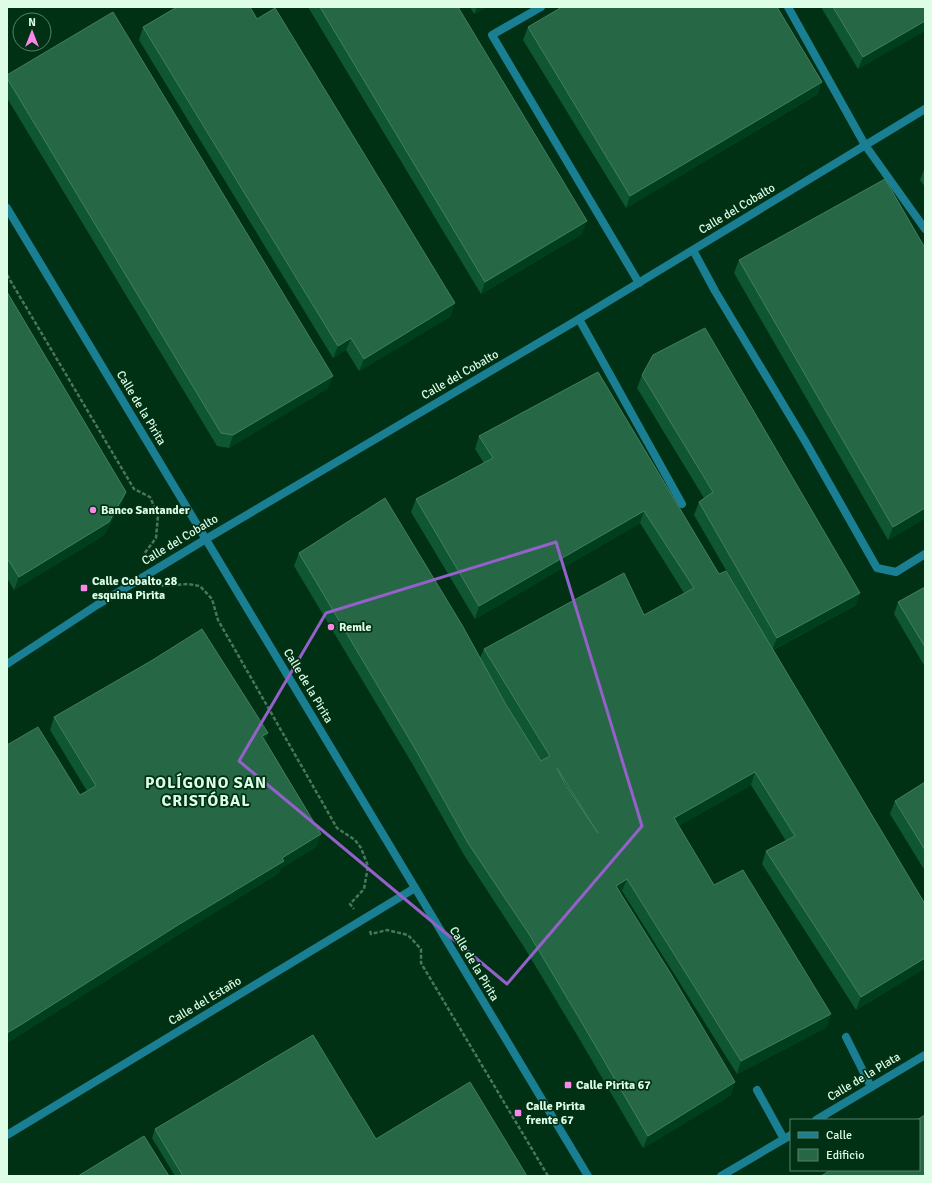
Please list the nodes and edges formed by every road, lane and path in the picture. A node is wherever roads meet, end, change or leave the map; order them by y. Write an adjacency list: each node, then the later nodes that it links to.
1 (541, 7): 9 (street)
2 (788, 7): 4 (street)
3 (925, 109): 4 (street, Calle del Cobalto)
4 (865, 145): 6 (street); 7 (street, Calle del Cobalto)
5 (7, 208): 12 (street, Calle de la Pirita)
6 (925, 229)
7 (693, 250): 9 (street, Calle del Cobalto); 14 (street)
8 (7, 275): 13 (path)
9 (639, 283): 10 (street, Calle del Cobalto)
10 (579, 319): 11 (street); 12 (street, Calle del Cobalto)
11 (682, 504)
12 (206, 539): 16 (street, Calle del Cobalto); 17 (street, Calle de la Pirita)
13 (144, 554)
14 (925, 554)
15 (162, 586): 18 (path)
16 (7, 664)
17 (415, 888): 25 (street, Calle del Estaño); 28 (street, Calle de la Pirita)
18 (350, 904)
19 (371, 934): 27 (path)
20 (846, 1038): 22 (street)
21 (925, 1055): 22 (street, Calle de la Plata)
22 (871, 1087): 24 (street, Calle de la Plata)
23 (757, 1090): 26 (street)
24 (818, 1119)
25 (7, 1135)
26 (787, 1137): 29 (street)
27 (548, 1176)
28 (588, 1176)
29 (721, 1176)

